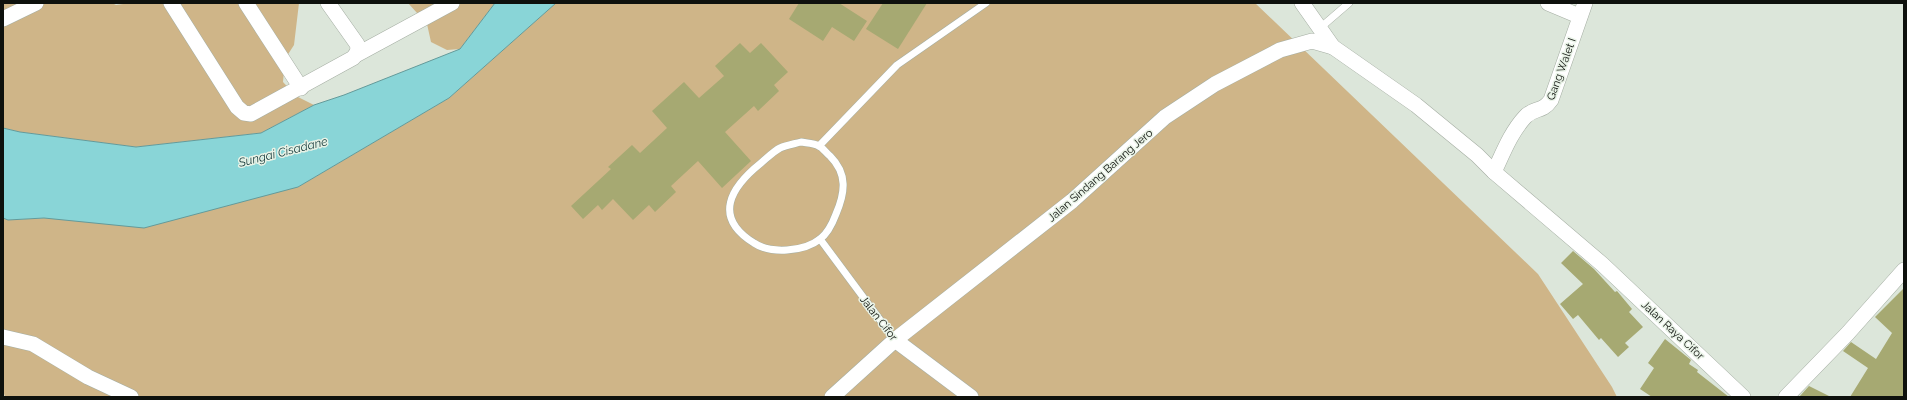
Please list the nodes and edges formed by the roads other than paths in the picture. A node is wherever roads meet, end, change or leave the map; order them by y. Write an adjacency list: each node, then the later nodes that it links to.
1 (36, 3): 11 (street)
2 (171, 3): 15 (street)
3 (246, 3): 15 (street)
4 (452, 3): 14 (street)
5 (986, 3): 16 (lane)
6 (1302, 3): 12 (street)
7 (1349, 3): 12 (lane)
8 (1548, 3): 10 (street)
9 (333, 6): 14 (street)
10 (1582, 10): 17 (street, Gang Walet I)
11 (3, 19)
12 (1320, 28): 13 (street)
13 (1328, 45): 17 (street, Jalan Raya Cifor); 21 (street, Jalan Sindang Barang Jero)
14 (356, 55): 15 (street)
15 (301, 88)
16 (819, 146): 18 (lane); 18 (lane)
17 (1494, 172): 22 (street, Jalan Raya Cifor)
18 (820, 239): 21 (lane, Jalan Cifor)
19 (1904, 270): 26 (street)
20 (3, 336): 23 (street)
21 (895, 340): 24 (street, Jalan Sindang Barang Jero); 25 (street, Jalan Cifor)
22 (1740, 396)
23 (131, 397)
24 (832, 397)
25 (971, 397)
26 (1786, 397)

